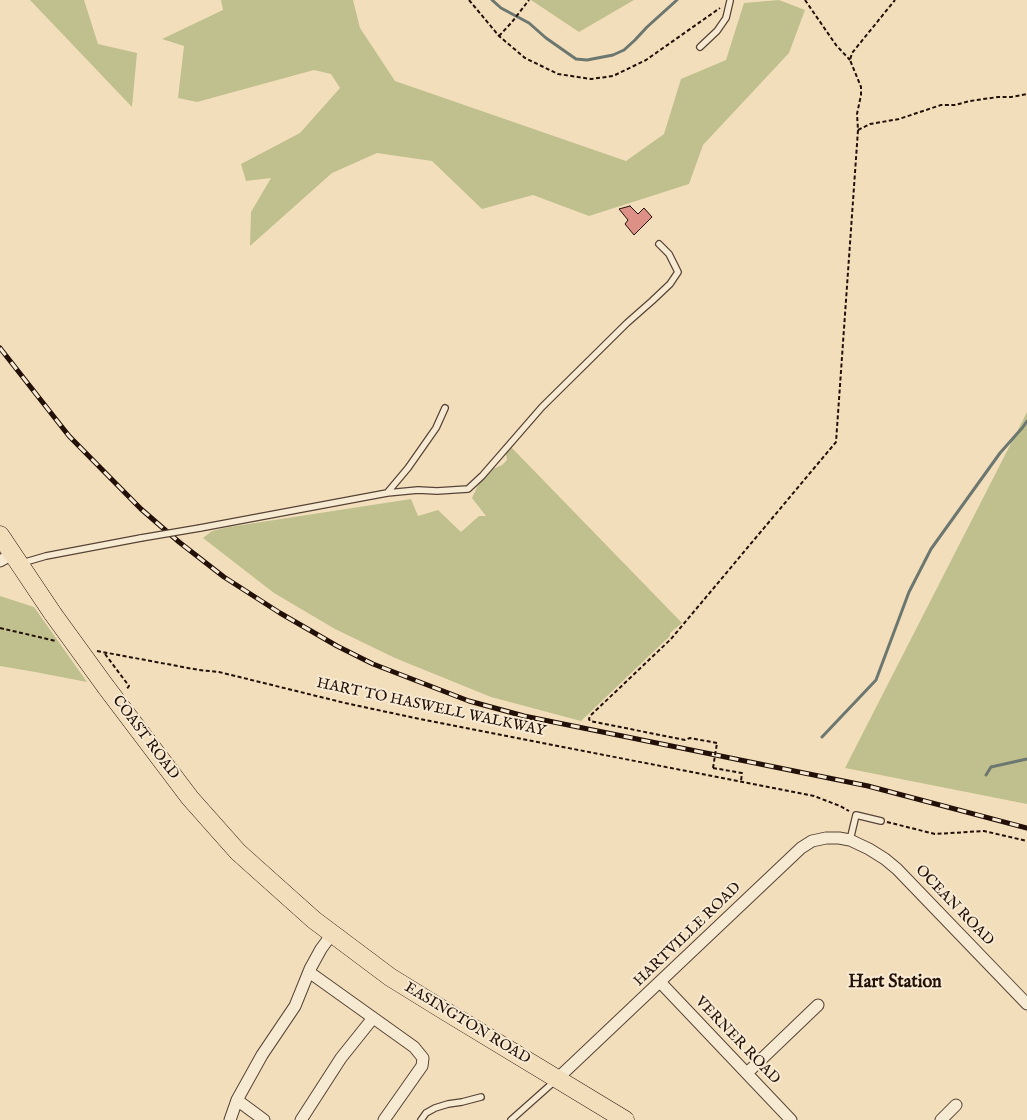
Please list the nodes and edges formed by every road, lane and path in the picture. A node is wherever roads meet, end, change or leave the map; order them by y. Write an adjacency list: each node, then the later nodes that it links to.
1 (469, 0): 6 (path)
2 (530, 0): 6 (path)
3 (805, 0): 8 (path)
4 (895, 0): 8 (path)
5 (730, 1): 6 (path); 7 (lane)
6 (499, 36)
7 (700, 47)
8 (850, 60): 10 (path)
9 (1027, 94): 10 (path)
10 (858, 130): 21 (path, bridge)
11 (659, 244): 13 (lane)
12 (445, 408): 13 (lane)
13 (386, 494): 15 (lane, bridge)
14 (0, 535): 15 (main road, COAST ROAD)
15 (11, 560): 26 (main road, COAST ROAD, bridge)
16 (0, 628): 17 (path)
17 (64, 643)
18 (97, 651): 19 (path, HART TO HASWELL WALKWAY)
19 (104, 653): 20 (path); 21 (path, HART TO HASWELL WALKWAY)
20 (129, 686)
21 (740, 781): 22 (path, HART TO HASWELL WALKWAY)
22 (856, 814): 23 (lane); 24 (lane)
23 (881, 821): 25 (path)
24 (850, 840): 29 (street, HARTVILLE ROAD); 30 (street, OCEAN ROAD)
25 (1027, 841)
26 (314, 920): 27 (main road, EASINGTON ROAD)
27 (332, 934): 28 (street); 34 (main road, EASINGTON ROAD)
28 (309, 972): 32 (street); 36 (street)
29 (660, 982): 33 (street, VERNER ROAD); 34 (street, HARTVILLE ROAD)
30 (1027, 1004)
31 (818, 1005): 33 (street)
32 (373, 1018): 40 (street); 41 (street)
33 (747, 1073): 45 (street, VERNER ROAD)
34 (557, 1079): 43 (lane); 44 (main road, EASINGTON ROAD)
35 (481, 1096): 42 (lane)
36 (237, 1100): 38 (street); 39 (street)
37 (956, 1105): 46 (street)
38 (230, 1120)
39 (264, 1120)
40 (301, 1120)
41 (384, 1120)
42 (421, 1120)
43 (511, 1120)
44 (625, 1120)
45 (791, 1120)
46 (941, 1120)

